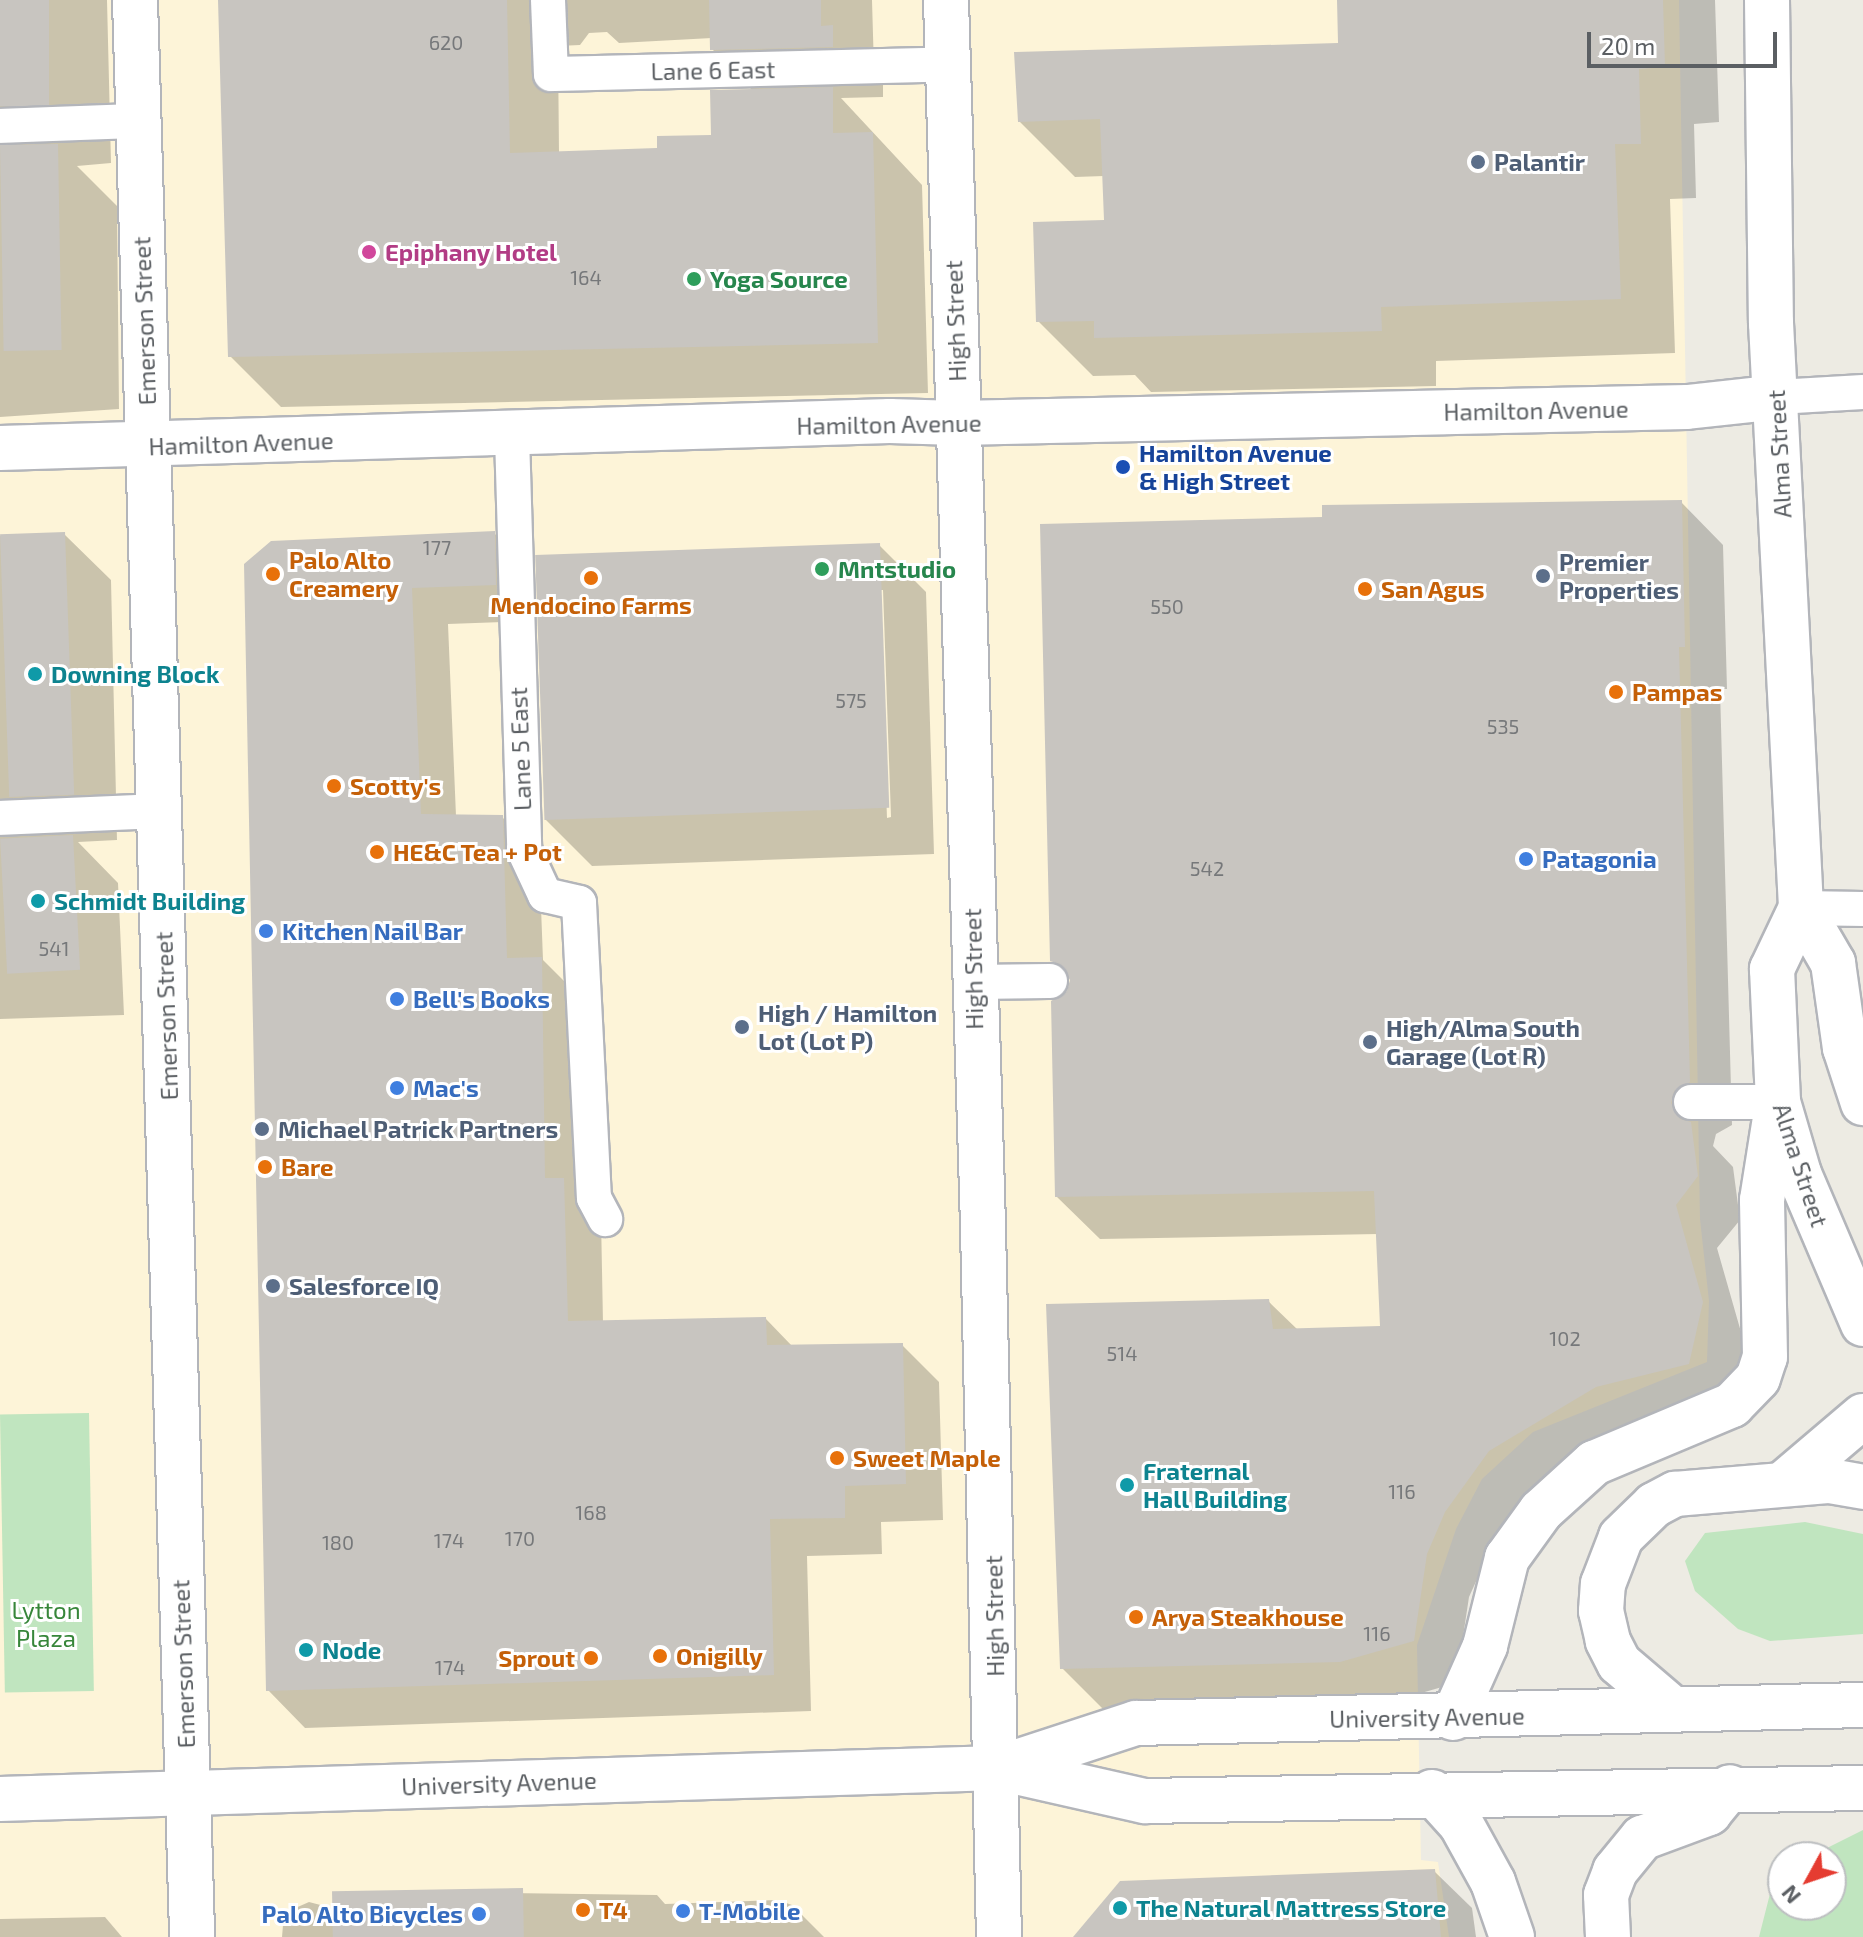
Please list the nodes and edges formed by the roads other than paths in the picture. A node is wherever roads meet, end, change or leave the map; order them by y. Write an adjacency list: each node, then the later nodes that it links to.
1 (135, 0): 6 (street, Emerson Street)
2 (548, 0): 5 (lane, Lane 6 East)
3 (946, 0): 5 (street, High Street)
4 (1767, 0): 9 (street, Alma Street)
5 (948, 64): 10 (street, High Street)
6 (138, 121): 7 (lane); 12 (street, Emerson Street)
7 (0, 126)
8 (1863, 392): 9 (lane)
9 (1777, 397): 10 (street, Hamilton Avenue); 16 (street, Alma Street)
10 (958, 423): 11 (street, Hamilton Avenue); 19 (street, High Street)
11 (512, 436): 12 (street, Hamilton Avenue); 23 (lane, Lane 5 East)
12 (148, 446): 13 (street, Hamilton Avenue); 14 (street, Emerson Street)
13 (0, 448)
14 (160, 811): 15 (lane); 34 (street, Emerson Street)
15 (0, 818)
16 (1801, 908): 17 (lane); 21 (street, Alma Street); 22 (street, Alma Street)
17 (1863, 909)
18 (1050, 981): 19 (lane)
19 (973, 982): 31 (street, High Street)
20 (1691, 1102): 21 (lane)
21 (1778, 1102): 24 (street, Alma Street); 30 (street)
22 (1863, 1103)
23 (605, 1219)
24 (1863, 1324)
25 (1863, 1416): 26 (street)
26 (1783, 1484): 27 (street); 29 (street)
27 (1863, 1487)
28 (1863, 1705): 29 (street, University Avenue)
29 (1674, 1710): 30 (street, University Avenue)
30 (1453, 1718): 31 (street, University Avenue)
31 (998, 1768): 34 (street, University Avenue); 35 (street, University Avenue); 38 (street, High Street)
32 (1730, 1787): 33 (street, University Avenue); 35 (street, University Avenue); 40 (street)
33 (1863, 1788)
34 (188, 1792): 36 (street, University Avenue); 37 (street, Emerson Street)
35 (1432, 1792): 39 (street)
36 (0, 1799)
37 (192, 1937)
38 (999, 1937)
39 (1512, 1937)
40 (1608, 1937)

